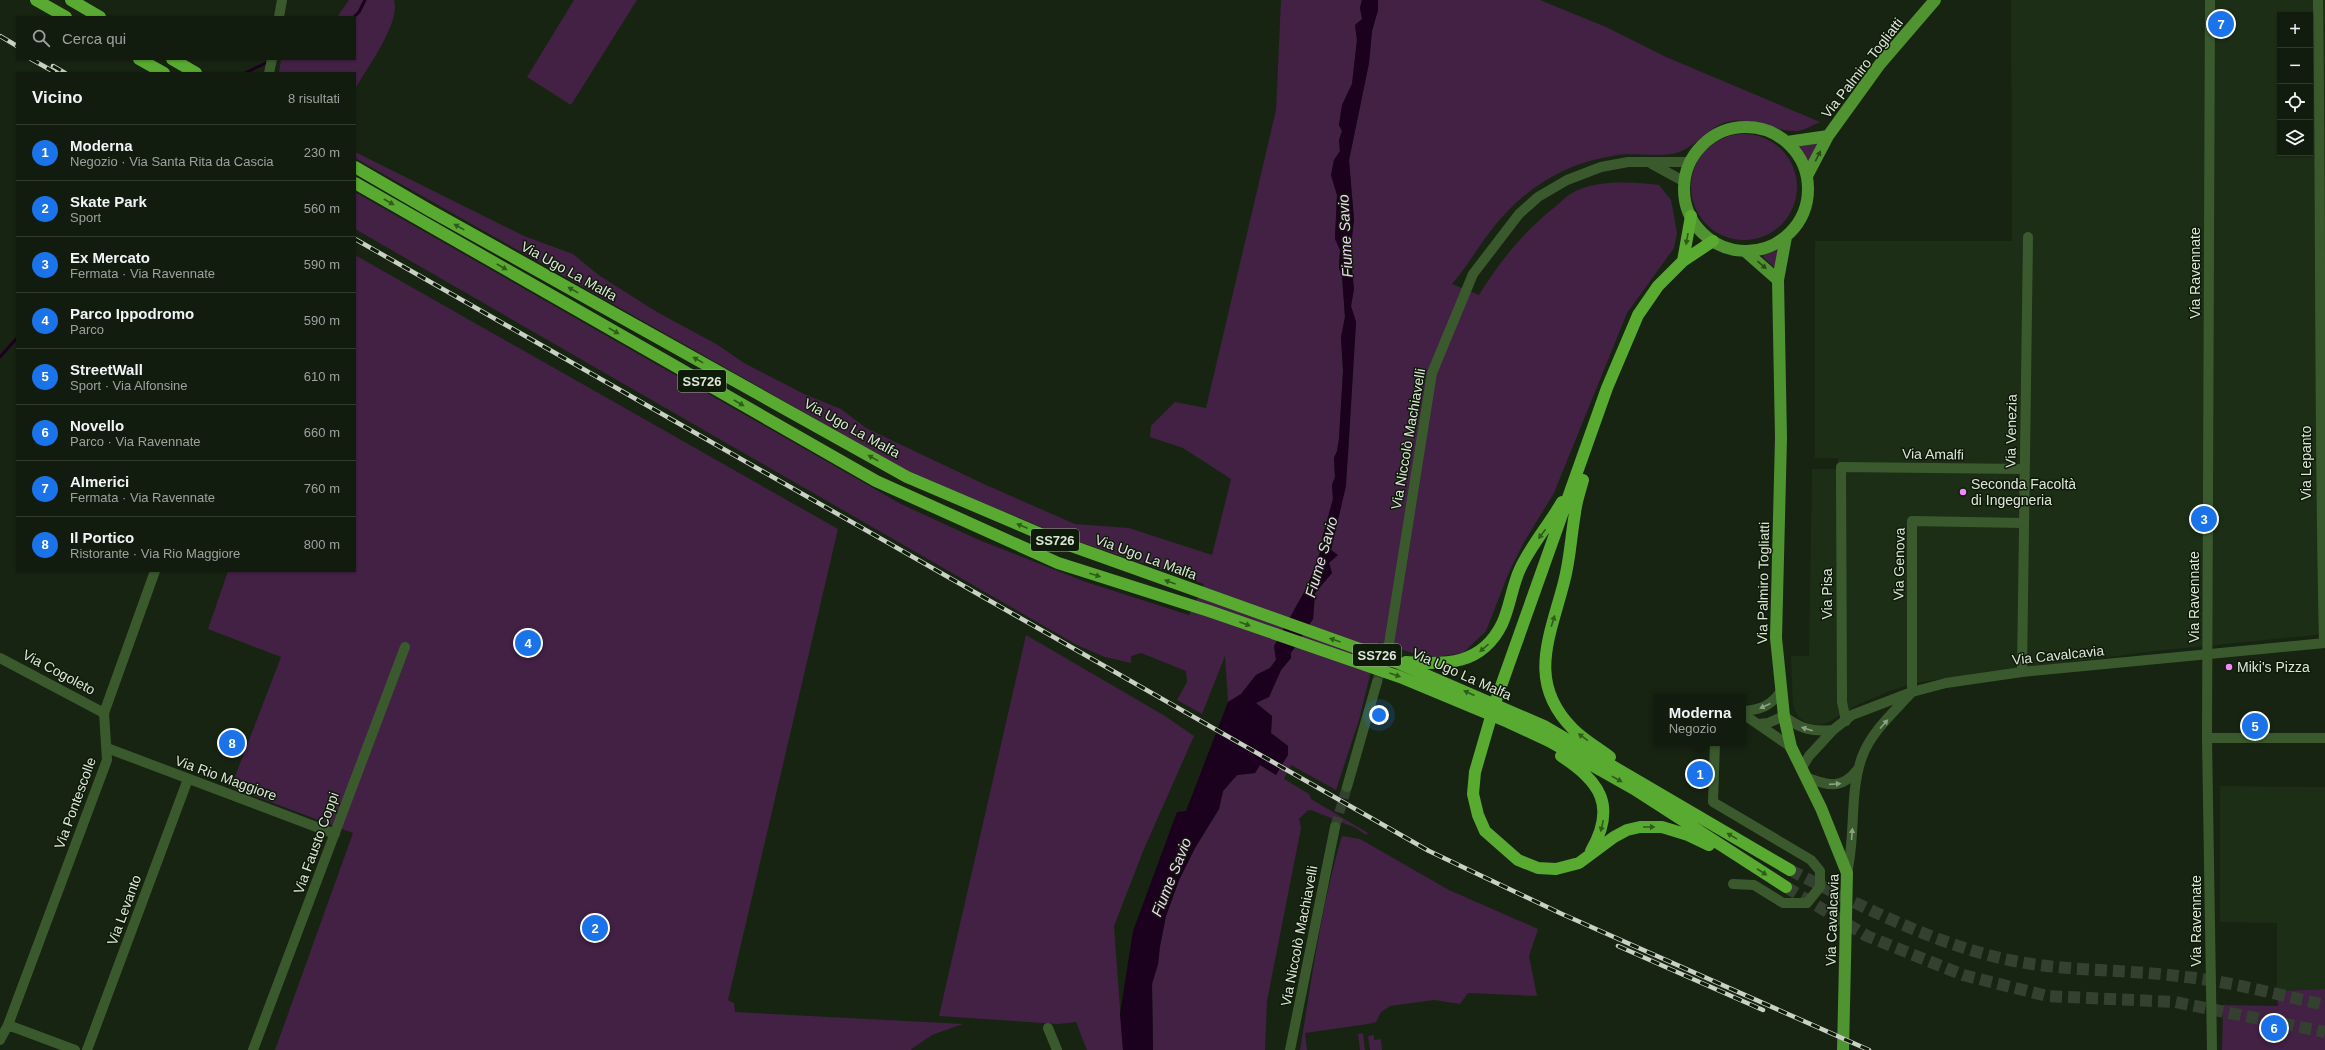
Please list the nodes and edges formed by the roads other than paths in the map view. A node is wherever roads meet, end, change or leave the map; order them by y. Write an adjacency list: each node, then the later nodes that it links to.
1 (36, 0): 7 (highway)
2 (72, 0): 8 (highway)
3 (282, 0): 9 (street)
4 (1935, 0): 16 (main road, Via Palmiro Togliatti)
5 (2210, 0): 43 (street, Via Ravennate)
6 (2318, 0): 24 (street, Via Lepanto)
7 (64, 16)
8 (98, 16)
9 (280, 16)
10 (141, 60): 13 (highway)
11 (174, 60): 14 (highway)
12 (272, 60): 15 (street)
13 (162, 72)
14 (194, 72)
15 (270, 72)
16 (1828, 136): 17 (main road, Via Palmiro Togliatti); 21 (main road, Via Palmiro Togliatti, one-way to 16)
17 (1787, 142): 18 (main road); 21 (main road)
18 (1690, 162): 19 (street, Via Niccolò Machiavelli); 22 (main road)
19 (1650, 163): 22 (street); 41 (street, Via Niccolò Machiavelli)
20 (356, 168): 45 (highway, Via Ugo La Malfa / SS726, one-way to 20)
21 (1807, 176): 26 (main road)
22 (1685, 182): 25 (main road)
23 (356, 183): 55 (highway, Via Ugo La Malfa / SS726, one-way to 55)
24 (2323, 191): 32 (street, Via Lepanto)
25 (1691, 216): 28 (main road); 30 (highway, one-way to 30)
26 (1786, 237): 29 (main road); 31 (main road, Via Palmiro Togliatti)
27 (2028, 237): 35 (street, Via Venezia)
28 (1713, 241): 29 (main road); 30 (highway)
29 (1745, 251): 31 (main road, one-way to 31)
30 (1683, 261): 33 (highway)
31 (1778, 280): 48 (main road, Via Palmiro Togliatti)
32 (2322, 284): 37 (street, Via Lepanto)
33 (1607, 388): 36 (highway); 67 (highway, one-way to 33)
34 (1841, 467): 35 (street, Via Amalfi); 54 (street, Via Pisa)
35 (2024, 469): 38 (street, Via Venezia)
36 (1577, 477): 45 (highway, one-way to 45); 70 (highway)
37 (2323, 491): 40 (street, Via Lepanto)
38 (2023, 523): 46 (street, Via Venezia); 49 (street, Via Genova)
39 (155, 572): 51 (street, Via Pontescolle)
40 (2324, 643): 43 (street, Via Cavalcavia)
41 (1389, 644)
42 (405, 647): 69 (street, Via Fausto Coppi)
43 (2208, 656): 46 (street, Via Cavalcavia); 58 (street, Via Ravennate)
44 (0, 658): 51 (street, Via Cogoleto)
45 (1396, 662): 67 (highway, Via Ugo La Malfa / SS726, one-way to 45)
46 (2022, 672): 49 (street, Via Cavalcavia)
47 (1377, 682): 66 (street)
48 (1781, 691): 50 (street, one-way to 50); 53 (main road, Via Palmiro Togliatti)
49 (1912, 692): 54 (street, Via Cavalcavia); 63 (street, Via Cavalcavia, one-way to 49)
50 (1746, 711)
51 (104, 713): 62 (street, Via Pontescolle)
52 (1746, 714): 56 (street)
53 (1784, 716): 56 (street); 57 (street, one-way to 53); 61 (main road, Via Palmiro Togliatti)
54 (1846, 721): 57 (street, Via Cavalcavia)
55 (1508, 722): 70 (highway, one-way to 70); 71 (highway, Via Ugo La Malfa / SS726, one-way to 71)
56 (1758, 724): 61 (street)
57 (1833, 730): 64 (street, Via Cavalcavia)
58 (2207, 738): 59 (street); 85 (street, Via Ravennate)
59 (2325, 738)
60 (1715, 746): 74 (street)
61 (1791, 747): 64 (main road, Via Palmiro Togliatti)
62 (107, 748): 65 (street, Via Rio Maggiore); 76 (street, Via Pontescolle)
63 (1860, 767): 64 (street, Via Cavalcavia, one-way to 63); 73 (street, Via Cavalcavia, one-way to 63)
64 (1803, 773): 73 (main road, Via Palmiro Togliatti)
65 (188, 779): 69 (street, Via Rio Maggiore); 80 (street, Via Levanto)
66 (1346, 787)
67 (1659, 793): 72 (highway, Via Ugo La Malfa / SS726, one-way to 67)
68 (1335, 827): 83 (street, Via Niccolò Machiavelli)
69 (335, 834): 81 (street, Via Fausto Coppi)
70 (1590, 854): 71 (highway, one-way to 71)
71 (1745, 861): 75 (highway, Via Ugo La Malfa / SS726, one-way to 75)
72 (1790, 870)
73 (1847, 878): 84 (main road, Via Cavalcavia)
74 (1733, 884)
75 (1786, 887)
76 (8, 1025): 78 (street, Via Pontescolle); 79 (street)
77 (1048, 1028): 82 (street)
78 (0, 1040)
79 (75, 1050)
80 (87, 1050)
81 (253, 1050)
82 (1057, 1050)
83 (1290, 1050)
84 (1843, 1050)
85 (2212, 1050)

